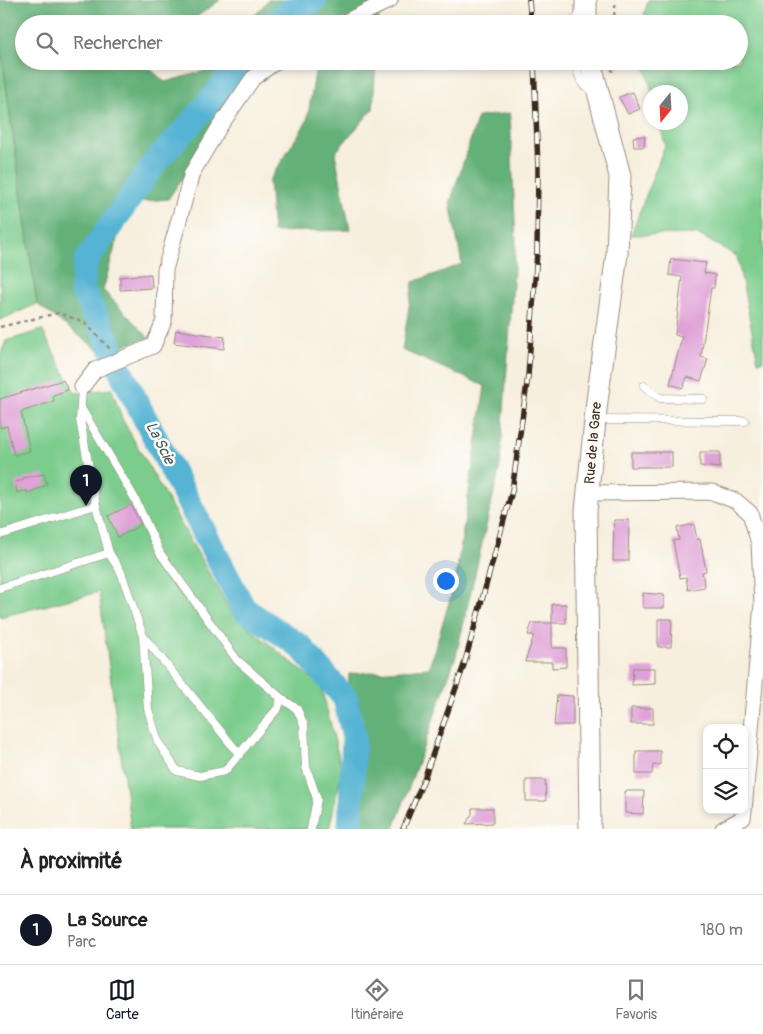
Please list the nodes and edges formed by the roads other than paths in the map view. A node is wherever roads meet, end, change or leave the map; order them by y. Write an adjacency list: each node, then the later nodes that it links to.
1 (390, 0): 2 (street)
2 (359, 15)
3 (264, 70): 8 (street)
4 (577, 70): 6 (lane)
5 (592, 70): 6 (street, Rue de la Gare)
6 (599, 94): 11 (street, Rue de la Gare)
7 (644, 386): 9 (lane)
8 (82, 387): 10 (lane)
9 (703, 399)
10 (81, 408): 14 (lane); 19 (lane)
11 (595, 420): 12 (lane); 13 (street, Rue de la Gare)
12 (745, 421)
13 (588, 493): 21 (street); 24 (street, Rue de la Gare)
14 (96, 505): 15 (lane); 16 (lane)
15 (0, 535)
16 (109, 553): 17 (lane); 18 (lane)
17 (0, 588)
18 (143, 636): 20 (lane); 20 (lane)
19 (281, 698): 20 (lane); 23 (lane)
20 (240, 755)
21 (748, 769)
22 (744, 814): 25 (street)
23 (311, 829)
24 (590, 829)
25 (723, 829)

